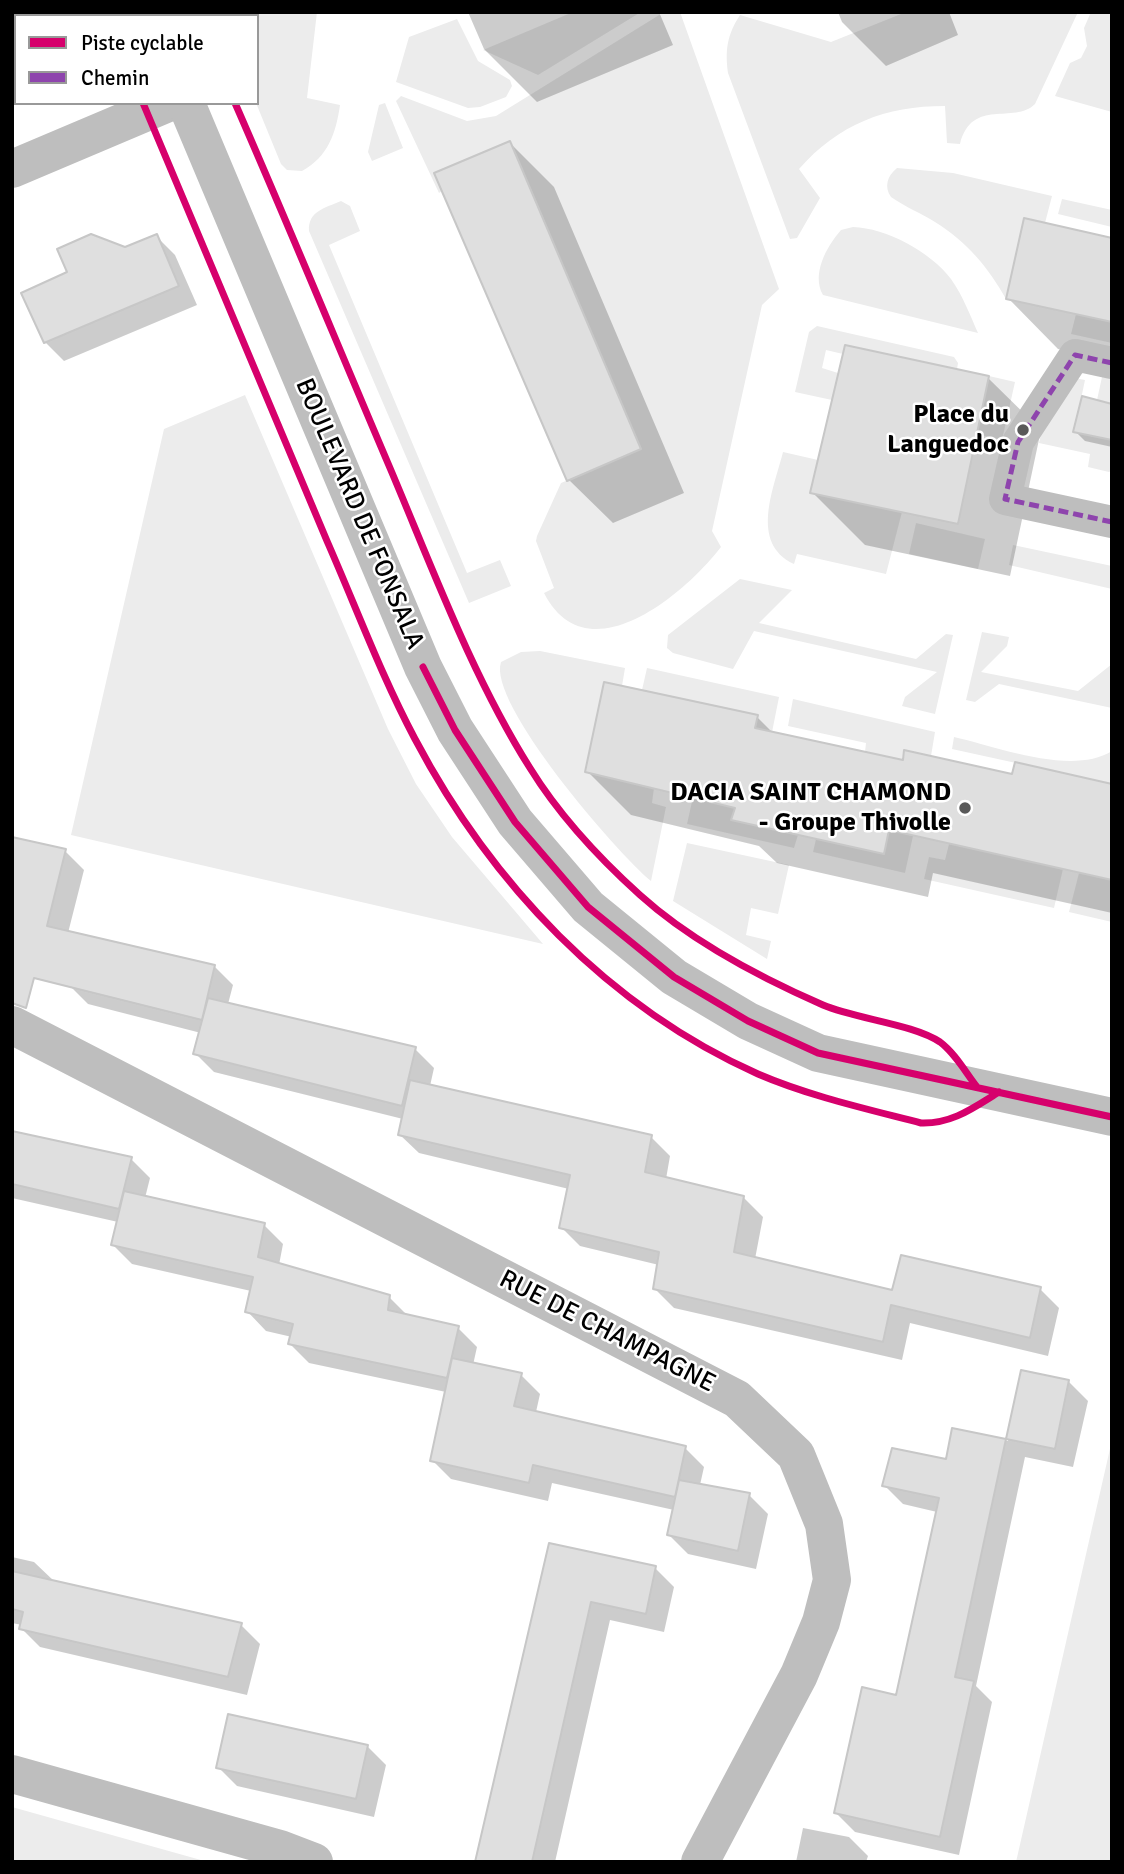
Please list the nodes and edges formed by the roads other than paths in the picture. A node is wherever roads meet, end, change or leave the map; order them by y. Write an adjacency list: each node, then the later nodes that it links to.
1 (163, 105): 3 (street)
2 (187, 105): 7 (street, BOULEVARD DE FONSALA)
3 (12, 169)
4 (1112, 363): 5 (street)
5 (1112, 522)
6 (12, 1025): 10 (street, RUE DE CHAMPAGNE)
7 (1112, 1117)
8 (12, 1774): 9 (street)
9 (314, 1862)
10 (700, 1862)

